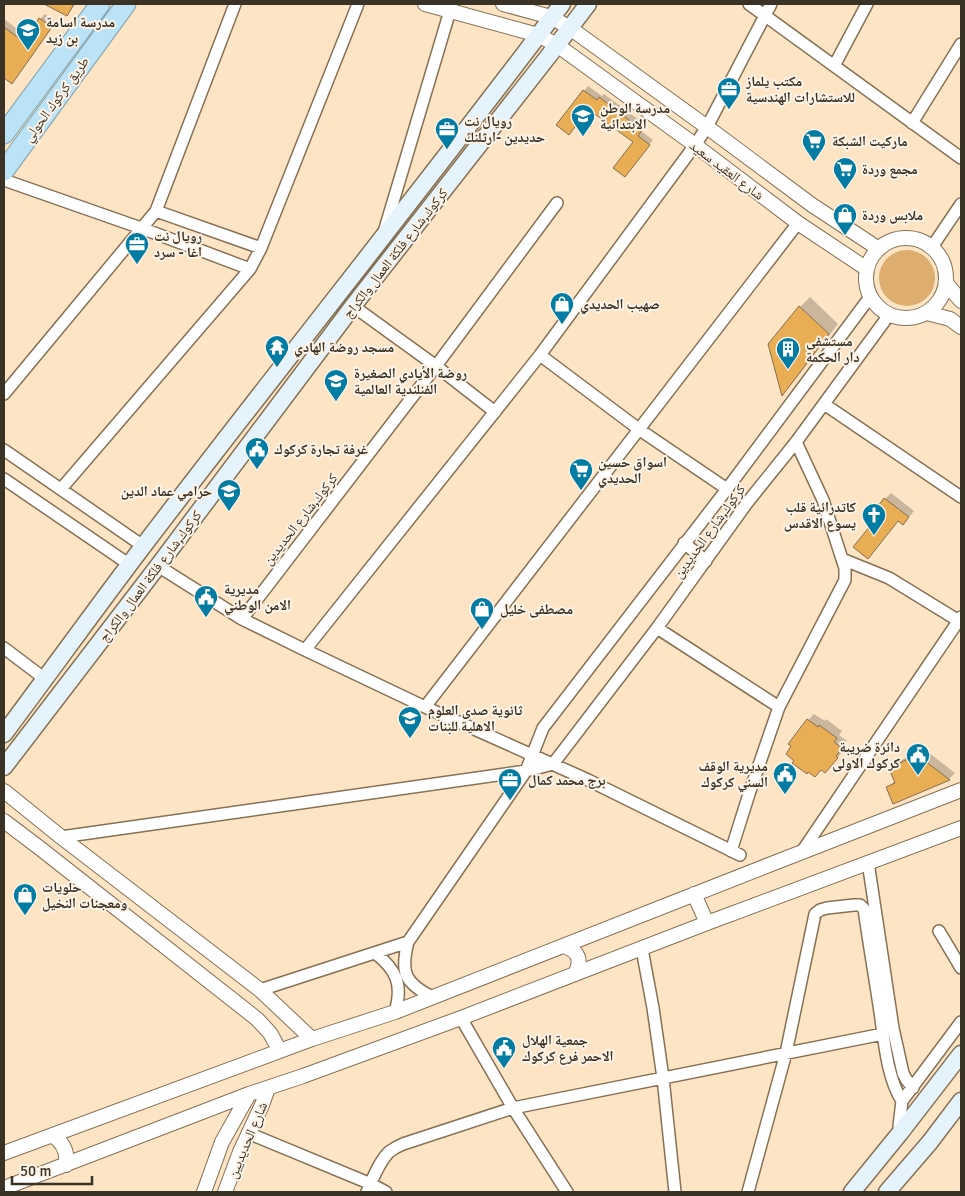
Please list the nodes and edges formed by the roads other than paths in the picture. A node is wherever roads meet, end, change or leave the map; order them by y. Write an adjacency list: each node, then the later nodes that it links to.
1 (100, 4): 22 (highway, طريق كركوك الحولي)
2 (126, 4): 25 (highway, طريق كركوك الحولي)
3 (235, 4): 29 (street)
4 (358, 4): 34 (street)
5 (426, 4): 12 (street, شارع العقيد سعيد)
6 (503, 4): 14 (street, شارع العقيد سعيد)
7 (562, 4): 14 (main road, كركوك,شارع فلكة العمال والكراج)
8 (588, 4): 15 (main road, كركوك,شارع فلكة العمال والكراج)
9 (749, 4): 13 (street)
10 (771, 4): 13 (street)
11 (867, 4): 19 (street)
12 (451, 7): 16 (street, شارع العقيد سعيد); 32 (street)
13 (764, 16): 19 (street); 21 (street)
14 (551, 18): 15 (street, شارع العقيد سعيد); 16 (main road, كركوك,شارع فلكة العمال والكراج)
15 (570, 28): 18 (main road, كركوك,شارع فلكة العمال والكراج); 21 (street, شارع العقيد سعيد)
16 (538, 35): 18 (street, شارع العقيد سعيد); 32 (main road, كركوك,شارع فلكة العمال والكراج)
17 (961, 44): 20 (street)
18 (557, 45): 23 (street, شارع العقيد سعيد); 41 (main road, كركوك,شارع فلكة العمال والكراج)
19 (834, 66): 20 (street)
20 (912, 123): 24 (street)
21 (707, 128): 23 (street); 35 (street, شارع العقيد سعيد)
22 (4, 134)
23 (695, 145): 30 (street, شارع العقيد سعيد); 45 (street)
24 (961, 158)
25 (4, 171)
26 (4, 180): 31 (street)
27 (557, 203): 46 (street, كركوك,شارع الحديدين)
28 (961, 204): 33 (street)
29 (156, 211): 31 (street); 34 (street)
30 (798, 223): 37 (street, شارع العقيد سعيد); 50 (street)
31 (141, 228): 36 (street); 47 (street)
32 (382, 239): 58 (main road, كركوك,شارع فلكة العمال والكراج)
33 (932, 247): 35 (street); 38 (street)
34 (261, 248): 36 (street)
35 (879, 249): 37 (street)
36 (250, 269): 55 (street)
37 (867, 269): 39 (street)
38 (946, 283): 40 (street); 42 (street)
39 (870, 298): 43 (street); 54 (street, كركوك,شارع الحديدين)
40 (961, 301)
41 (353, 306): 46 (street); 62 (main road, كركوك,شارع فلكة العمال والكراج)
42 (927, 313): 43 (street); 44 (street)
43 (889, 315): 48 (street, كركوك,شارع الحديدين)
44 (961, 327)
45 (540, 355): 49 (street); 50 (street, كركوك,شارع الحديدين)
46 (436, 366): 49 (street); 63 (street, كركوك,شارع الحديدين)
47 (4, 394)
48 (824, 404): 51 (street, كركوك,شارع الحديدين); 56 (street)
49 (495, 412): 67 (street)
50 (640, 430): 54 (street, كركوك,شارع الحديدين); 69 (street)
51 (796, 442): 59 (street); 60 (street, كركوك,شارع الحديدين)
52 (4, 450): 55 (street)
53 (4, 479): 61 (street)
54 (726, 489): 57 (street, كركوك,شارع الحديدين)
55 (61, 490): 58 (street)
56 (961, 497)
57 (684, 544): 60 (street); 72 (street, كركوك,شارع الحديدين)
58 (143, 546): 61 (main road, كركوك,شارع فلكة العمال والكراج)
59 (842, 559): 64 (street); 70 (street)
60 (706, 561): 65 (street, كركوك,شارع الحديدين)
61 (130, 564): 68 (main road, كركوك,شارع فلكة العمال والكراج)
62 (158, 566): 63 (street); 74 (main road, كركوك,شارع فلكة العمال والكراج)
63 (242, 619): 67 (street)
64 (960, 619): 81 (street)
65 (657, 628): 70 (street); 73 (street, كركوك,شارع الحديدين)
66 (4, 648): 68 (street)
67 (305, 650): 69 (street)
68 (45, 680): 71 (main road, كركوك,شارع فلكة العمال والكراج)
69 (425, 707): 72 (street)
70 (779, 707): 73 (street)
71 (4, 734)
72 (532, 755): 73 (street); 75 (street, كركوك,شارع الحديدين)
73 (554, 764): 75 (street)
74 (4, 766)
75 (526, 771): 80 (street); 86 (street, كركوك,شارع الحديدين)
76 (961, 790): 81 (street)
77 (4, 791): 80 (street)
78 (4, 821): 99 (street)
79 (961, 828): 82 (street)
80 (61, 837): 92 (street)
81 (801, 853): 83 (street)
82 (868, 862): 84 (street); 104 (street)
83 (694, 894): 84 (street); 87 (street)
84 (707, 923): 88 (street)
85 (939, 931): 90 (street)
86 (408, 942): 89 (street); 93 (street)
87 (564, 946): 91 (street); 93 (street)
88 (642, 949): 91 (street); 102 (street)
89 (375, 953): 92 (street); 94 (street)
90 (961, 968)
91 (575, 974): 95 (street)
92 (260, 990): 98 (street)
93 (432, 998): 94 (street)
94 (394, 1012): 98 (street)
95 (461, 1018): 103 (street); 108 (street)
96 (961, 1022): 104 (street)
97 (883, 1034): 100 (street); 100 (street); 106 (street)
98 (312, 1039): 99 (street)
99 (280, 1051): 111 (street)
100 (786, 1053): 102 (street); 121 (street)
101 (961, 1054): 110 (main road)
102 (662, 1078): 108 (street); 120 (street)
103 (268, 1088): 105 (street); 109 (street, شارع الحديديين)
104 (913, 1088): 106 (street)
105 (249, 1094): 113 (street); 116 (street, شارع الحديديين)
106 (902, 1101): 110 (street)
107 (961, 1101): 123 (main road)
108 (513, 1108): 115 (street); 119 (street)
109 (248, 1133): 115 (street); 117 (street, شارع الحديديين)
110 (900, 1133): 122 (main road)
111 (52, 1136): 112 (street); 113 (street)
112 (4, 1153)
113 (66, 1165): 114 (street)
114 (4, 1188)
115 (369, 1188): 118 (street)
116 (204, 1192)
117 (225, 1192)
118 (386, 1192)
119 (567, 1192)
120 (675, 1192)
121 (748, 1192)
122 (852, 1192)
123 (887, 1192)

